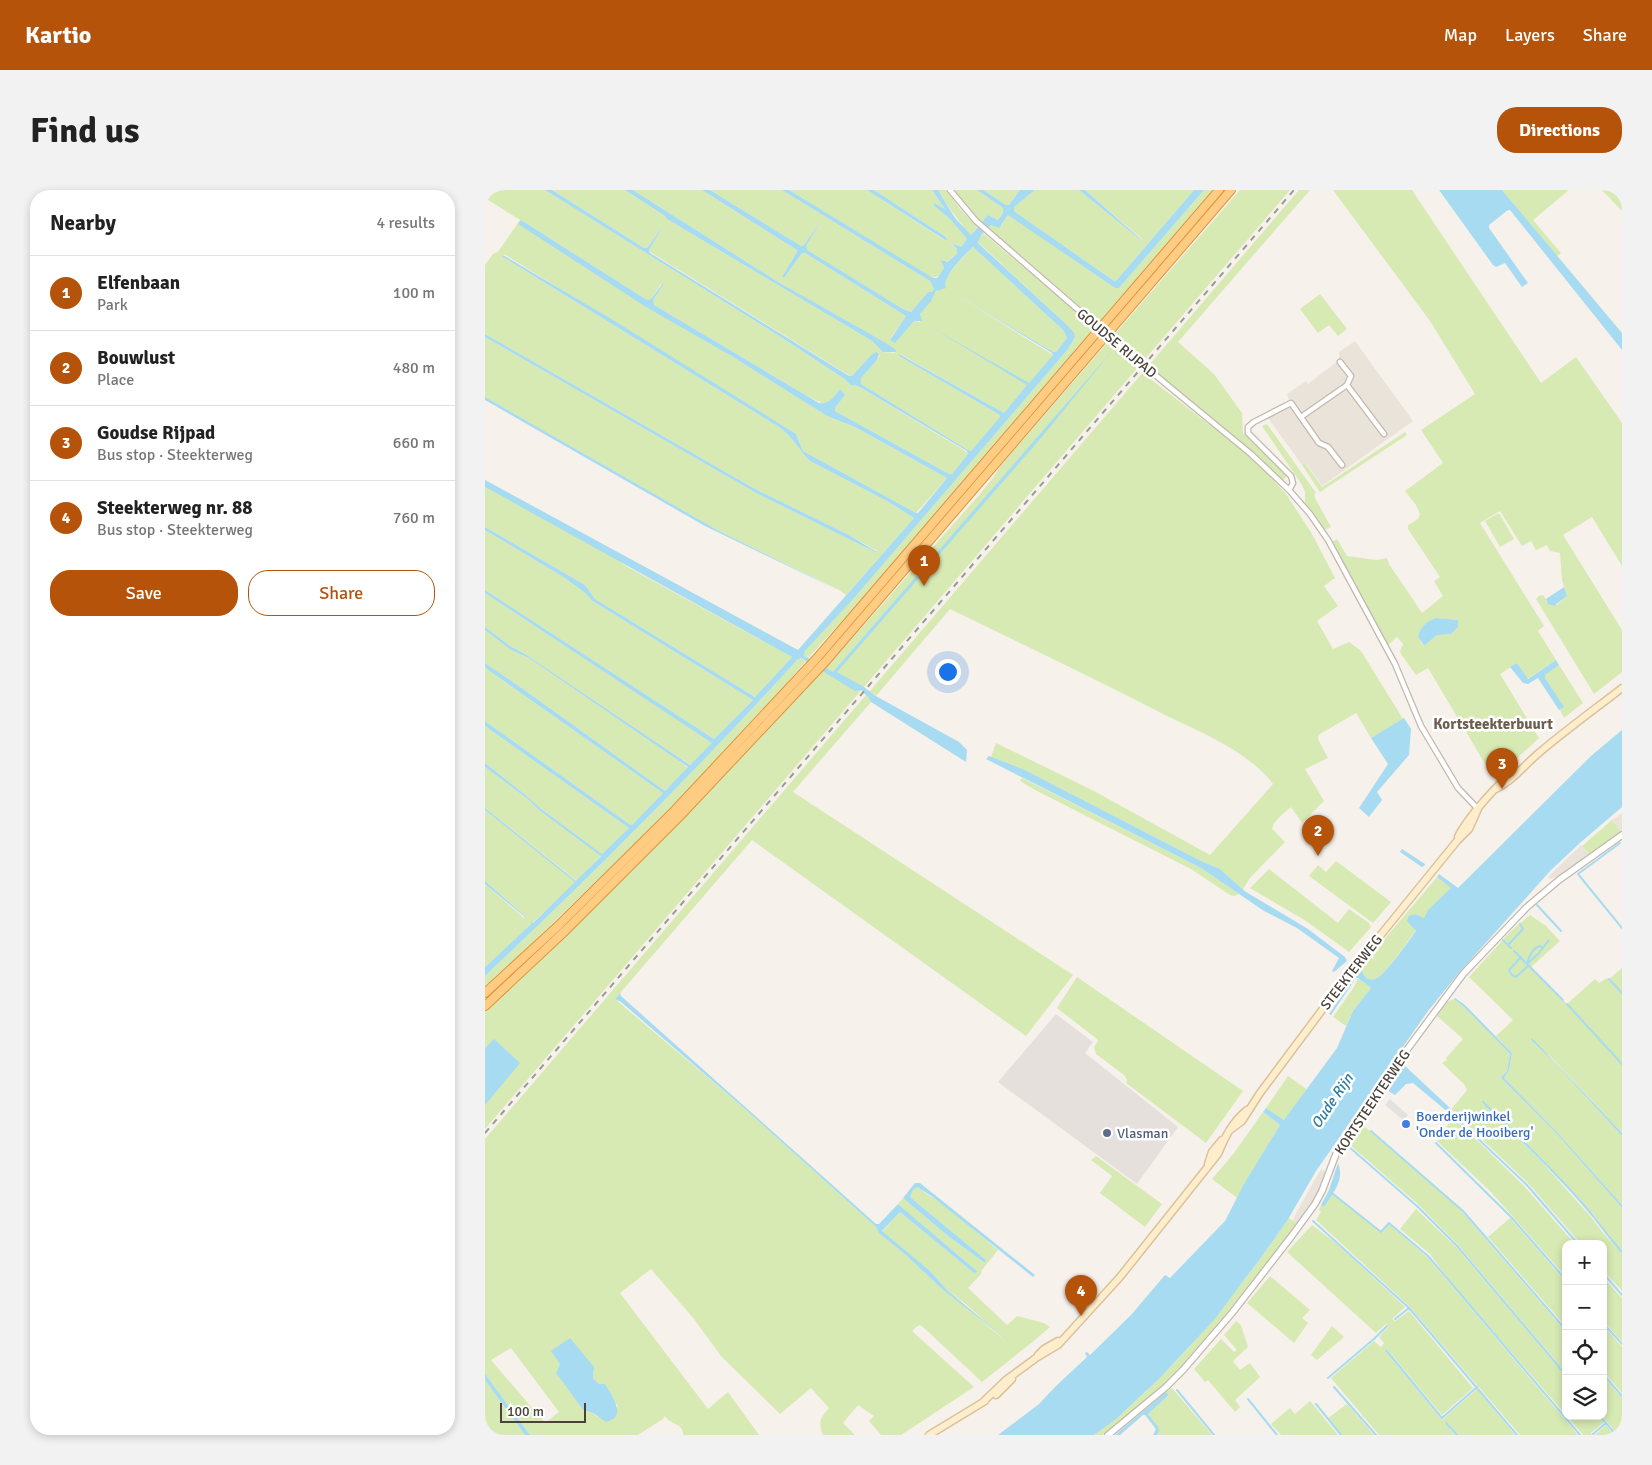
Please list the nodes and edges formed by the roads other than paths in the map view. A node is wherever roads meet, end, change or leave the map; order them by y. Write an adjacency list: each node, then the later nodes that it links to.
1 (950, 190): 9 (street, GOUDSE RIJPAD, bridge)
2 (1219, 190): 13 (highway)
3 (1231, 190): 14 (highway)
4 (1340, 362): 5 (street)
5 (1347, 385): 6 (street); 7 (street)
6 (1301, 417): 8 (street, GOUDSE RIJPAD); 9 (street, GOUDSE RIJPAD)
7 (1384, 434)
8 (1342, 465)
9 (1289, 490): 11 (street, GOUDSE RIJPAD)
10 (1622, 688): 11 (main road, STEEKTERWEG)
11 (1478, 809): 15 (main road, STEEKTERWEG)
12 (1622, 835): 16 (street, KORTSTEEKTERWEG)
13 (485, 993)
14 (485, 1006)
15 (929, 1435)
16 (1108, 1435)

